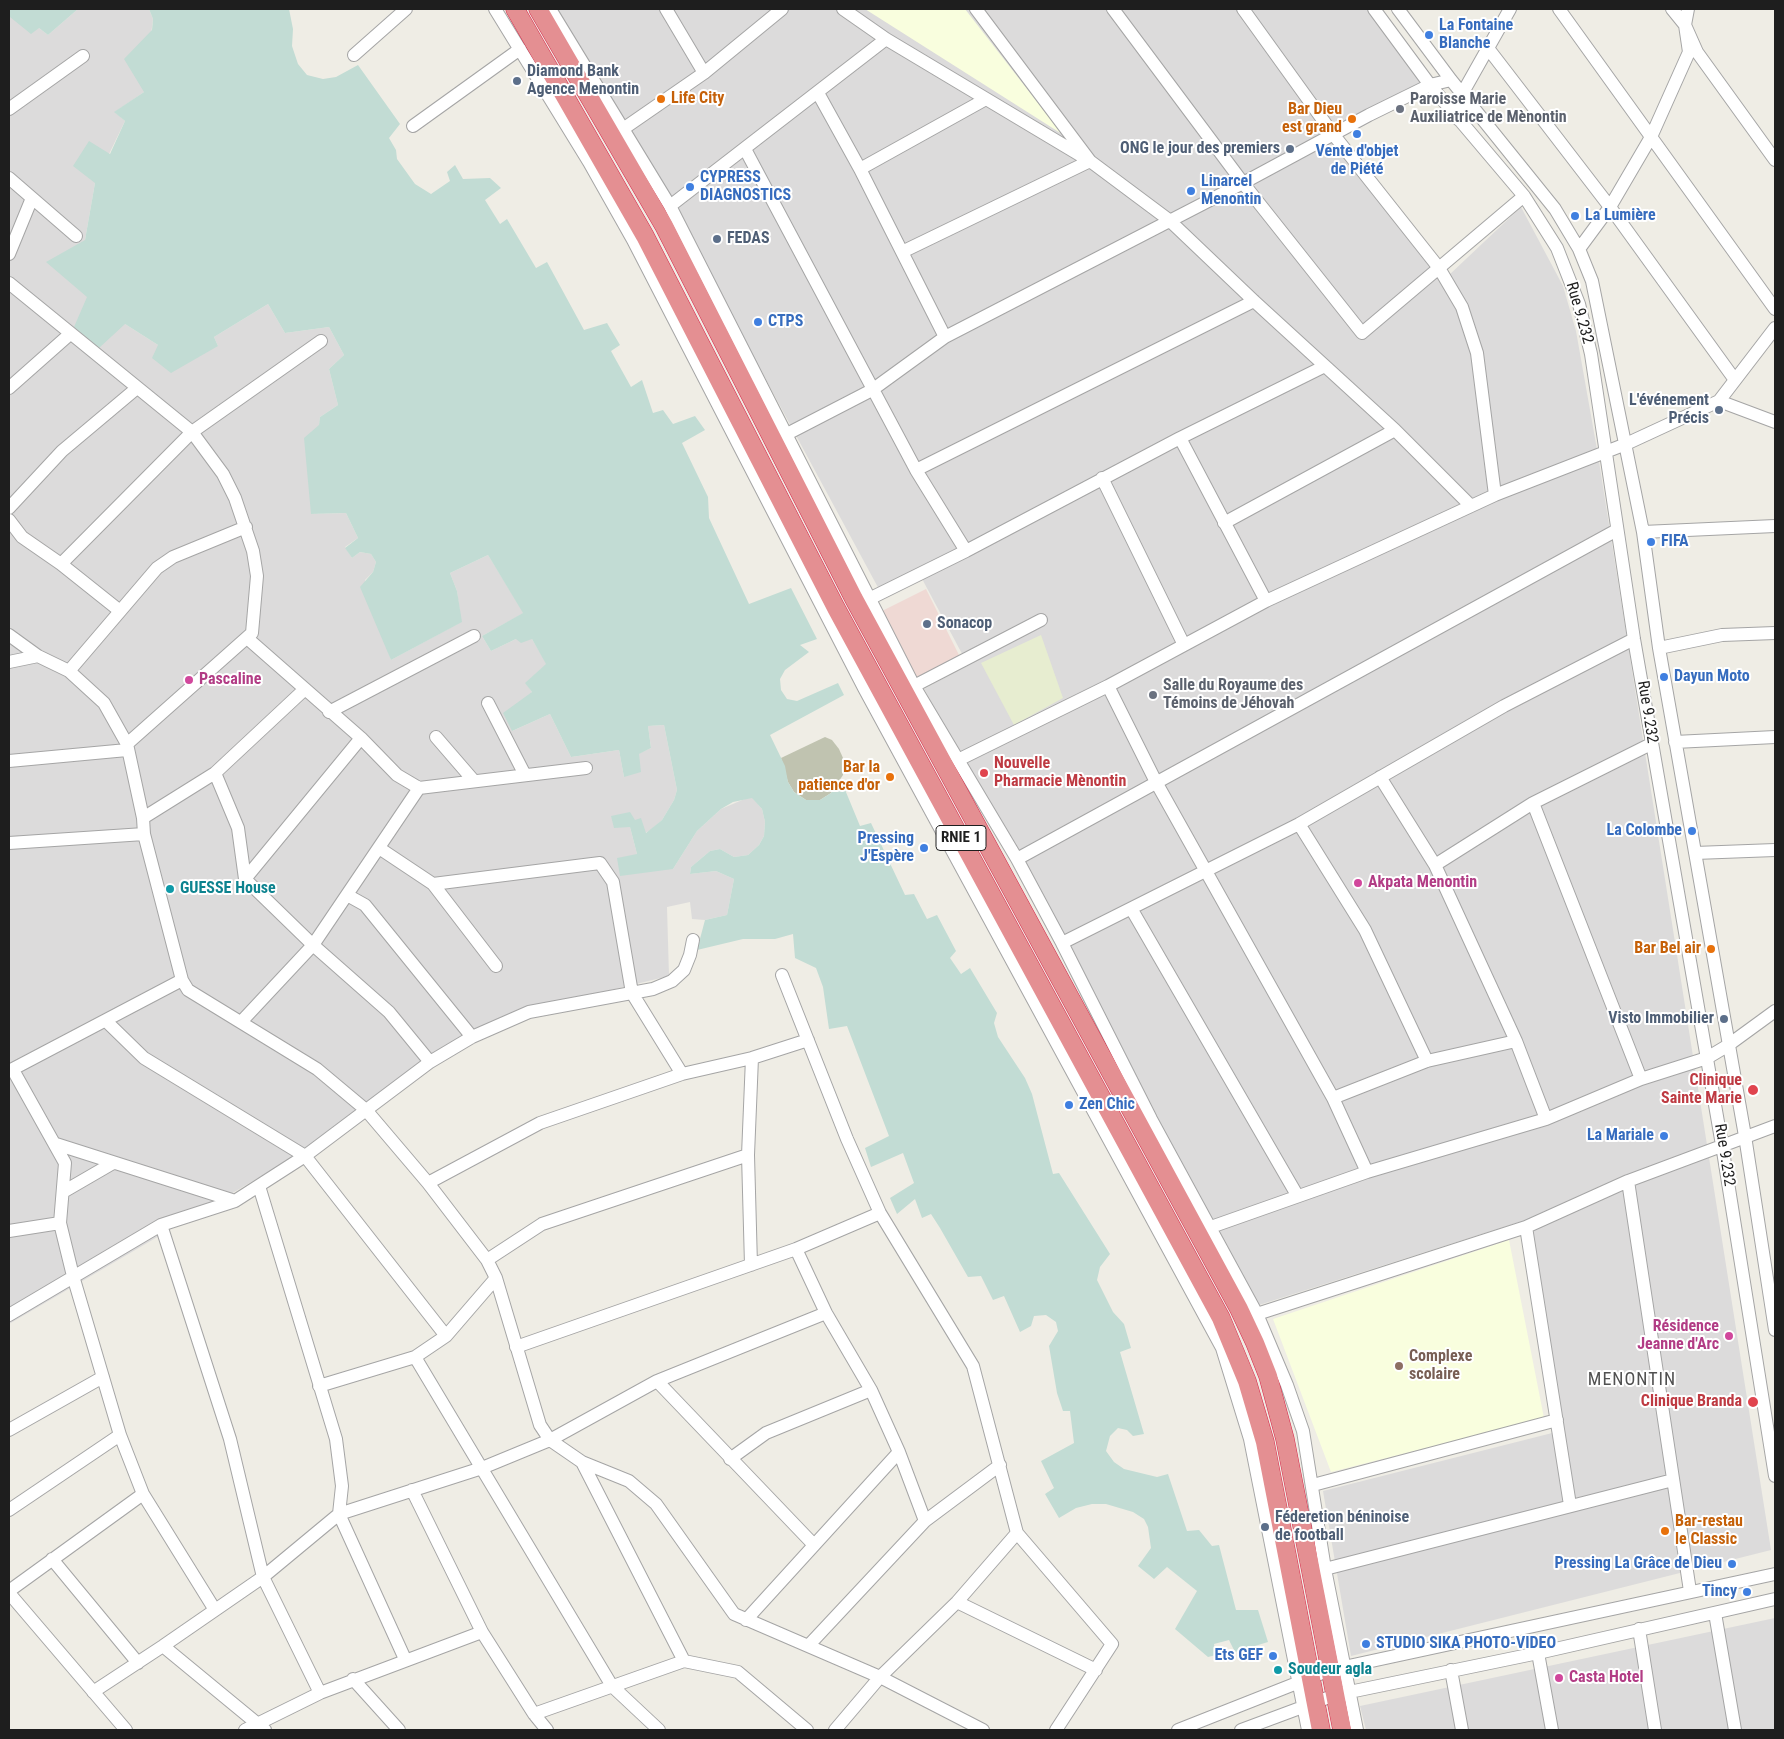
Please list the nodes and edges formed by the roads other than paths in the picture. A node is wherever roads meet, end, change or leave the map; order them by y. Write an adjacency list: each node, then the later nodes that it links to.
1 (406, 9): 21 (street)
2 (495, 9): 16 (street)
3 (542, 9): 16 (street); 32 (street); 232 (highway, RNIE 1)
4 (666, 9): 23 (street)
5 (782, 9): 23 (street)
6 (843, 9): 18 (street)
7 (976, 9): 37 (street)
8 (1113, 9): 40 (street)
9 (1243, 9): 33 (street)
10 (1374, 9): 25 (street, Rue 9.232)
11 (1398, 9): 24 (street, Rue 9.232)
12 (1510, 9): 19 (street)
13 (1558, 9): 34 (street)
14 (1672, 9): 17 (street)
15 (1688, 9): 17 (street)
16 (514, 18): 20 (street); 237 (highway, RNIE 1)
17 (1685, 25): 34 (street); 36 (street)
18 (886, 39): 26 (street); 28 (street)
19 (1487, 47): 27 (street); 44 (street)
20 (520, 49): 31 (street); 237 (street)
21 (354, 55)
22 (83, 56): 29 (street)
23 (704, 73): 32 (street)
24 (1451, 80): 25 (street); 27 (street, Rue 9.232)
25 (1430, 85): 30 (street, Rue 9.232); 33 (street)
26 (818, 93): 35 (street); 38 (street)
27 (1462, 94): 30 (street); 47 (street, Rue 9.232)
28 (986, 100): 37 (street); 38 (street)
29 (9, 109)
30 (1459, 120): 41 (street, Rue 9.232)
31 (413, 126)
32 (623, 130): 43 (street)
33 (1333, 134): 40 (street); 50 (street)
34 (1651, 137): 44 (street); 53 (street)
35 (744, 149): 43 (street); 62 (street)
36 (1775, 160)
37 (1090, 161): 45 (street); 48 (street)
38 (860, 169): 48 (street)
39 (9, 178): 42 (street)
40 (1244, 183): 45 (street); 50 (street)
41 (1524, 196): 50 (street); 70 (street, Rue 9.232)
42 (32, 198): 46 (street); 49 (street)
43 (670, 206): 67 (street)
44 (1610, 207): 47 (street); 59 (street)
45 (1169, 220): 52 (street); 56 (street)
46 (76, 236)
47 (1579, 249): 69 (street, Rue 9.232)
48 (902, 252): 56 (street)
49 (9, 254)
50 (1439, 268): 73 (street)
51 (9, 283): 55 (street)
52 (1254, 301): 58 (street); 71 (street)
53 (1775, 309)
54 (1775, 328): 59 (street)
55 (70, 334): 60 (street); 61 (street)
56 (945, 337): 62 (street)
57 (321, 341): 66 (street)
58 (1325, 366): 65 (street); 68 (street)
59 (1735, 380): 63 (street)
60 (9, 388)
61 (137, 388): 66 (street); 75 (street)
62 (872, 390): 67 (street); 71 (street)
63 (1719, 401): 64 (street); 69 (street)
64 (1775, 422)
65 (1395, 430): 74 (street); 77 (street)
66 (192, 432): 79 (street); 83 (street)
67 (785, 435): 84 (street)
68 (1180, 438): 72 (street); 77 (street)
69 (1626, 444): 70 (street); 81 (street, Rue 9.232)
70 (1606, 452): 73 (street); 80 (street, Rue 9.232)
71 (916, 470): 82 (street)
72 (1102, 478): 82 (street); 93 (street)
73 (1495, 495): 74 (street)
74 (1471, 506): 85 (street)
75 (9, 508)
76 (9, 520): 83 (street)
77 (1224, 523): 85 (street)
78 (1775, 526): 81 (street)
79 (246, 527): 86 (street); 91 (street)
80 (1617, 530): 92 (street, Rue 9.232); 116 (street)
81 (1643, 532): 94 (street, Rue 9.232)
82 (966, 551): 84 (street)
83 (61, 564): 86 (street)
84 (869, 599): 98 (street)
85 (1266, 601): 93 (street)
86 (120, 611): 97 (street)
87 (1042, 620): 98 (street)
88 (1775, 633): 94 (street)
89 (9, 635): 95 (street)
90 (474, 636): 102 (street)
91 (247, 638): 100 (street); 108 (street)
92 (1634, 639): 107 (street, Rue 9.232); 114 (street)
93 (1184, 645): 99 (street)
94 (1659, 648): 106 (street, Rue 9.232)
95 (38, 656): 96 (street); 97 (street)
96 (9, 662)
97 (69, 671): 108 (street)
98 (914, 686): 109 (street)
99 (1108, 686): 109 (street); 116 (street)
100 (305, 689): 102 (street); 112 (street)
101 (488, 703): 113 (street)
102 (329, 712): 105 (street)
103 (436, 737): 115 (street)
104 (1775, 737): 106 (street)
105 (361, 738): 117 (street); 129 (street)
106 (1675, 742): 125 (street, Rue 9.232)
107 (1651, 744): 118 (street); 148 (street, Rue 9.232)
108 (127, 747): 110 (street); 119 (street)
109 (958, 760): 126 (street)
110 (9, 761)
111 (586, 768): 113 (street)
112 (216, 773): 119 (street); 129 (street)
113 (525, 775): 115 (street)
114 (1380, 777): 120 (street); 127 (street)
115 (474, 781): 117 (street)
116 (1156, 782): 126 (street); 128 (street)
117 (420, 788): 123 (street)
118 (1533, 803): 127 (street); 153 (street)
119 (143, 818): 121 (street)
120 (1299, 824): 128 (street); 149 (street)
121 (144, 834): 122 (street); 138 (street)
122 (9, 844)
123 (379, 848): 130 (street); 131 (street)
124 (1775, 850): 125 (street)
125 (1695, 853): 146 (street, Rue 9.232)
126 (1017, 859): 134 (street)
127 (1436, 865): 145 (street)
128 (1206, 871): 132 (street); 154 (street)
129 (245, 879): 135 (street)
130 (433, 884): 136 (street); 139 (street)
131 (347, 895): 135 (street); 143 (street)
132 (1132, 910): 134 (street); 169 (street)
133 (693, 940): 139 (street)
134 (1062, 943): 174 (street)
135 (313, 945): 142 (street); 150 (street)
136 (496, 966)
137 (782, 975): 144 (street)
138 (182, 980): 141 (street); 142 (street)
139 (632, 993): 143 (street); 152 (street)
140 (1775, 1010): 146 (street)
141 (106, 1020): 151 (street); 162 (street)
142 (241, 1022): 155 (street)
143 (472, 1036): 150 (street)
144 (808, 1040): 147 (street); 171 (street)
145 (1516, 1041): 149 (street); 156 (street)
146 (1727, 1046): 148 (street); 158 (street, Rue 9.232)
147 (752, 1058): 152 (street); 161 (street)
148 (1707, 1058): 153 (street); 160 (street, Rue 9.232)
149 (1427, 1061): 154 (street)
150 (430, 1062): 155 (street)
151 (11, 1070): 159 (street)
152 (682, 1074): 166 (street)
153 (1641, 1079): 156 (street)
154 (1333, 1098): 164 (street)
155 (366, 1110): 162 (street); 166 (street)
156 (1546, 1119): 164 (street)
157 (1775, 1126): 158 (street)
158 (1745, 1136): 160 (street); 185 (street, Rue 9.232)
159 (56, 1144): 163 (street); 168 (street)
160 (1722, 1145): 165 (street); 202 (street, Rue 9.232)
161 (748, 1155): 178 (street); 179 (street)
162 (306, 1156): 167 (street); 186 (street)
163 (113, 1163): 168 (street); 170 (street)
164 (1367, 1172): 169 (street)
165 (1628, 1181): 175 (street); 203 (street)
166 (428, 1183): 178 (street)
167 (259, 1186): 170 (street); 191 (street)
168 (63, 1192): 172 (street)
169 (1297, 1195): 174 (street)
170 (235, 1201): 173 (street)
171 (880, 1213): 177 (street); 200 (street)
172 (60, 1223): 176 (street); 180 (street)
173 (161, 1225): 180 (street); 216 (street)
174 (1211, 1227): 183 (street)
175 (1526, 1228): 183 (street); 193 (street)
176 (9, 1231)
177 (796, 1248): 179 (street); 182 (street)
178 (486, 1260): 181 (street)
179 (751, 1265): 187 (street)
180 (73, 1276): 184 (street); 189 (street)
181 (496, 1278): 186 (street); 187 (street)
182 (826, 1313): 190 (street); 192 (street)
183 (1257, 1314): 204 (street)
184 (9, 1315)
185 (1775, 1330)
186 (446, 1336): 188 (street)
187 (516, 1347): 196 (street)
188 (415, 1357): 191 (street); 201 (street)
189 (103, 1377): 194 (street); 195 (street)
190 (657, 1381): 196 (street); 198 (street)
191 (319, 1386): 209 (street)
192 (871, 1390): 197 (street); 198 (street)
193 (1557, 1420): 204 (street); 207 (street)
194 (9, 1430)
195 (120, 1435): 206 (street); 208 (street)
196 (550, 1440): 199 (street); 201 (street)
197 (900, 1452): 210 (street); 212 (street)
198 (730, 1459): 212 (street)
199 (582, 1462): 223 (street); 230 (street)
200 (1000, 1465): 210 (street); 211 (street)
201 (482, 1468): 205 (street); 238 (street)
202 (1775, 1476)
203 (1673, 1480): 207 (street); 217 (street)
204 (1313, 1485): 214 (street)
205 (412, 1490): 209 (street); 225 (street)
206 (142, 1494): 213 (street); 221 (street)
207 (1570, 1505): 214 (street)
208 (9, 1510)
209 (339, 1514): 216 (street); 229 (street)
210 (925, 1521): 226 (street)
211 (1017, 1533): 220 (street); 233 (street)
212 (814, 1545): 223 (street)
213 (52, 1560): 218 (street); 231 (street)
214 (1325, 1569): 232 (street)
215 (1775, 1574): 217 (street)
216 (263, 1577): 221 (street); 240 (street)
217 (1690, 1591): 232 (street)
218 (9, 1592): 239 (street)
219 (1775, 1600): 222 (street)
220 (957, 1602): 233 (street); 235 (street)
221 (215, 1610): 227 (street)
222 (1715, 1613): 224 (street); 263 (street)
223 (746, 1620): 226 (street)
224 (1639, 1629): 228 (street); 262 (street)
225 (482, 1632): 229 (street); 243 (street)
226 (809, 1645): 235 (street)
227 (164, 1646): 231 (street); 244 (street)
228 (1538, 1653): 234 (street); 261 (street)
229 (405, 1659): 236 (street)
230 (684, 1660): 238 (street); 251 (street)
231 (138, 1663): 239 (street)
232 (1337, 1668): 237 (street); 241 (highway, RNIE 1)
233 (1096, 1670): 253 (street)
234 (1451, 1670): 241 (street); 260 (street)
235 (880, 1677): 245 (street); 252 (street)
236 (353, 1679): 240 (street); 248 (street)
237 (1304, 1679): 242 (highway, RNIE 1); 254 (street)
238 (612, 1686): 243 (street); 250 (street)
239 (93, 1692): 246 (street)
240 (320, 1693): 244 (street)
241 (1342, 1693): 242 (street); 258 (highway, RNIE 1); 259 (street)
242 (1310, 1705): 255 (street); 256 (street); 257 (highway, RNIE 1)
243 (534, 1714): 249 (street)
244 (261, 1726): 247 (street)
245 (974, 1729)
246 (126, 1730)
247 (245, 1730)
248 (399, 1730)
249 (547, 1730)
250 (659, 1730)
251 (806, 1730)
252 (836, 1730)
253 (1056, 1730)
254 (1178, 1730)
255 (1241, 1730)
256 (1308, 1730)
257 (1321, 1730)
258 (1342, 1730)
259 (1357, 1730)
260 (1462, 1730)
261 (1552, 1730)
262 (1655, 1730)
263 (1734, 1730)

